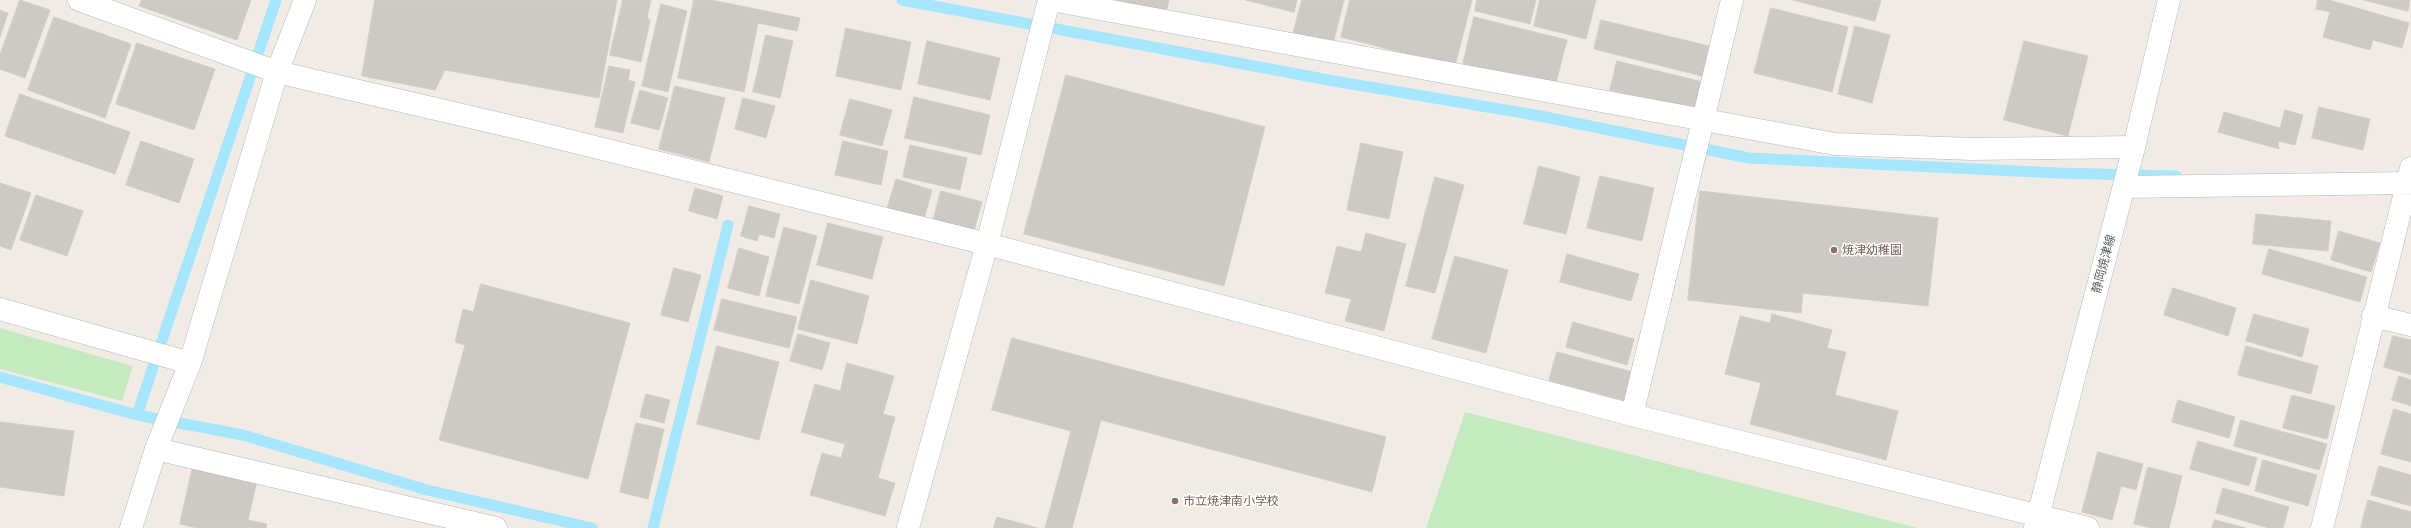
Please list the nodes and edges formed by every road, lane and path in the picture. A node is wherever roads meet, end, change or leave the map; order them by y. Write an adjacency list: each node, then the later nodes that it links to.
1 (79, 0): 6 (street)
2 (305, 0): 6 (street)
3 (1050, 0): 7 (street); 11 (street)
4 (1732, 0): 7 (street)
5 (2169, 0): 8 (street, 静岡焼津線)
6 (276, 72): 11 (street); 15 (street)
7 (1704, 119): 8 (street); 16 (street)
8 (2134, 147): 10 (street, 静岡焼津線)
9 (2410, 178): 10 (street); 13 (street)
10 (2124, 187): 18 (street, 静岡焼津線)
11 (987, 244): 16 (street); 21 (street)
12 (0, 309): 15 (street)
13 (2373, 316): 14 (street); 23 (street)
14 (2411, 325)
15 (190, 363): 17 (street)
16 (1632, 415): 18 (street)
17 (156, 449): 19 (street); 20 (street)
18 (2037, 521): 22 (street)
19 (131, 528)
20 (496, 528)
21 (908, 528)
22 (2088, 528)
23 (2322, 528)

